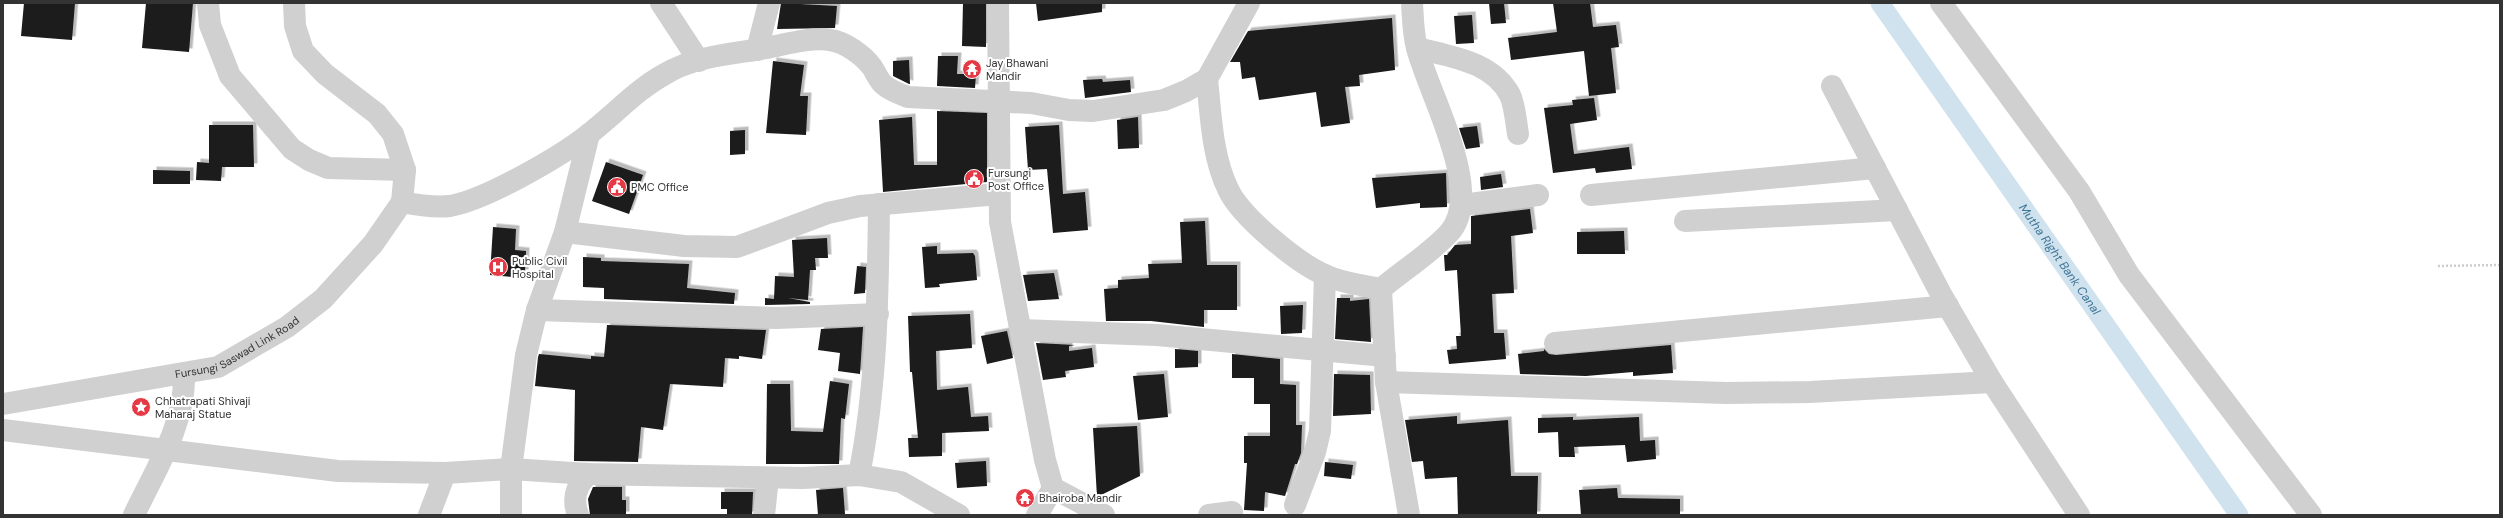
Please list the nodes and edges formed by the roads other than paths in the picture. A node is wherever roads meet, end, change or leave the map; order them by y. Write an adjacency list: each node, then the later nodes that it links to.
1 (208, 3): 18 (street)
2 (294, 3): 18 (street)
3 (661, 3): 11 (street)
4 (769, 3): 10 (street)
5 (998, 3): 14 (street)
6 (1248, 3): 12 (street)
7 (1412, 3): 9 (street)
8 (1941, 3): 62 (street)
9 (1417, 48): 16 (street); 24 (street)
10 (757, 50): 11 (street); 14 (street)
11 (699, 61): 15 (street)
12 (1207, 79): 14 (street); 28 (street)
13 (1832, 86): 17 (street)
14 (997, 101): 19 (street)
15 (589, 134): 22 (street); 27 (street)
16 (1518, 134)
17 (1875, 168): 20 (street); 25 (street)
18 (405, 170): 22 (street)
19 (999, 194): 23 (street); 33 (street)
20 (1591, 194)
21 (1538, 195): 24 (street)
22 (410, 204): 37 (street, Fursungi Saswad Link Road)
23 (879, 204): 27 (street); 32 (street)
24 (1462, 205): 29 (street)
25 (1897, 210): 26 (street); 30 (street)
26 (1685, 221)
27 (565, 232): 31 (street)
28 (1325, 276): 29 (street); 35 (street)
29 (1381, 289): 36 (street)
30 (1948, 306): 34 (street); 39 (street)
31 (537, 310): 32 (street); 43 (street)
32 (878, 314): 46 (street)
33 (1020, 330): 35 (street); 48 (street)
34 (1555, 343)
35 (1324, 351): 36 (street); 49 (street)
36 (1385, 356): 38 (street)
37 (184, 374): 40 (street, Fursungi Saswad Link Road); 42 (street)
38 (1386, 382): 39 (street); 60 (street)
39 (1992, 382): 61 (street)
40 (3, 404)
41 (3, 430): 42 (street)
42 (165, 448): 44 (street); 51 (street)
43 (511, 469): 44 (street); 45 (street); 53 (street)
44 (445, 473): 52 (street)
45 (588, 474): 47 (street); 54 (street)
46 (859, 475): 47 (street); 56 (street)
47 (768, 478): 55 (street)
48 (1053, 488): 57 (street); 58 (street)
49 (1295, 505)
50 (1232, 512): 59 (street)
51 (134, 515)
52 (429, 515)
53 (511, 515)
54 (578, 515)
55 (764, 515)
56 (959, 515)
57 (1036, 515)
58 (1104, 515)
59 (1209, 515)
60 (1409, 515)
61 (2079, 515)
62 (2311, 515)

